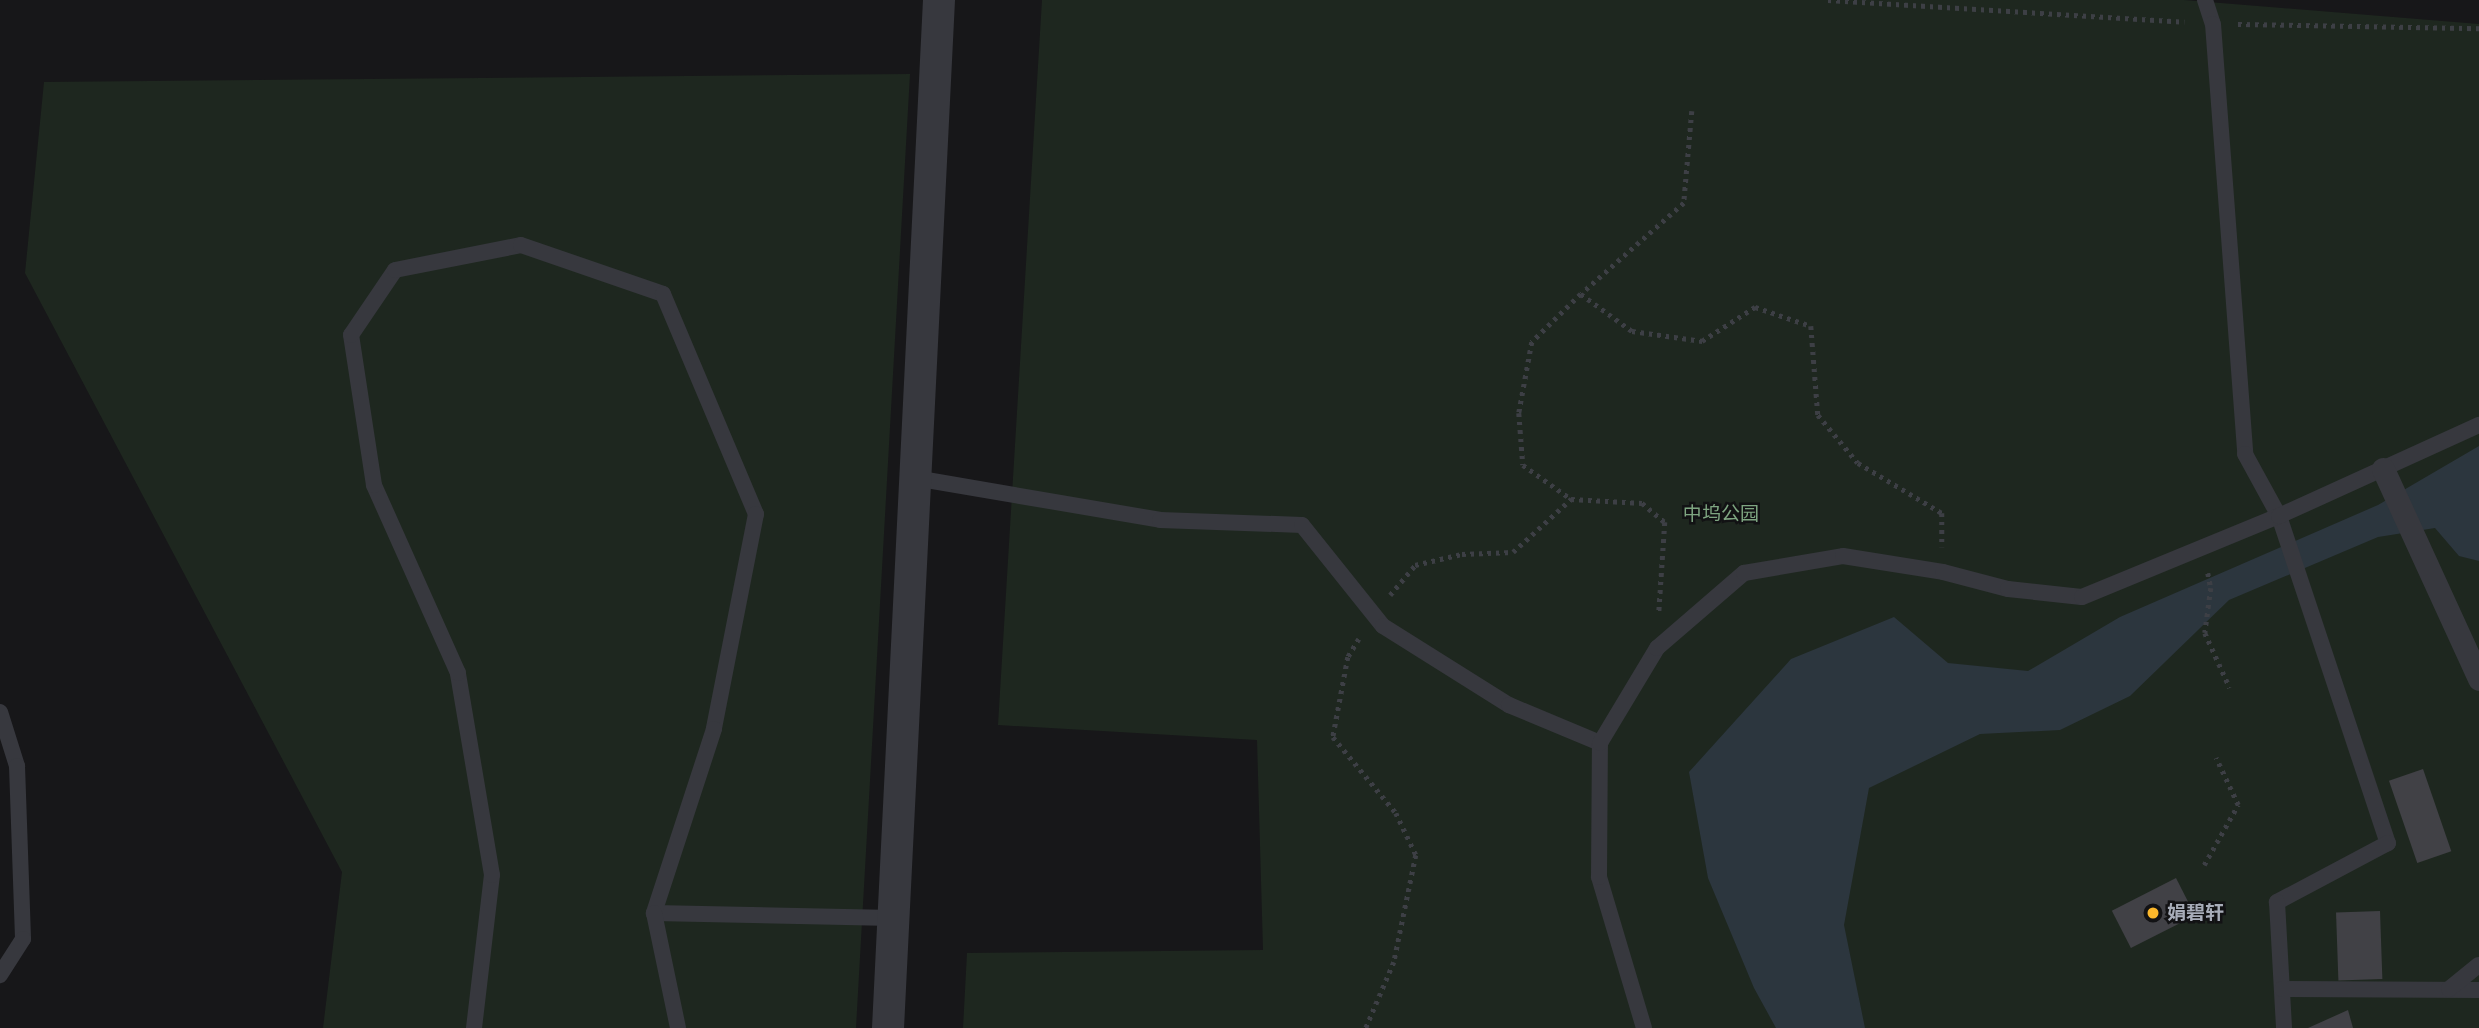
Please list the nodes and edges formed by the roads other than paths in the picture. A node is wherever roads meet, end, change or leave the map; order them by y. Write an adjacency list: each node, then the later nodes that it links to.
1 (939, 0): 5 (street)
2 (2205, 0): 6 (lane)
3 (2479, 425): 4 (lane)
4 (2383, 469): 6 (lane); 7 (street)
5 (915, 478): 9 (lane); 11 (street)
6 (2279, 516): 9 (lane); 14 (lane)
7 (2479, 679)
8 (0, 712): 13 (lane)
9 (1600, 743): 20 (lane)
10 (654, 913): 11 (lane); 17 (lane); 18 (lane)
11 (893, 918): 19 (street)
12 (2479, 965): 15 (lane)
13 (0, 975)
14 (2282, 989): 15 (lane); 21 (lane)
15 (2449, 989): 16 (lane)
16 (2479, 990)
17 (474, 1028)
18 (678, 1028)
19 (888, 1028)
20 (1644, 1028)
21 (2284, 1028)

